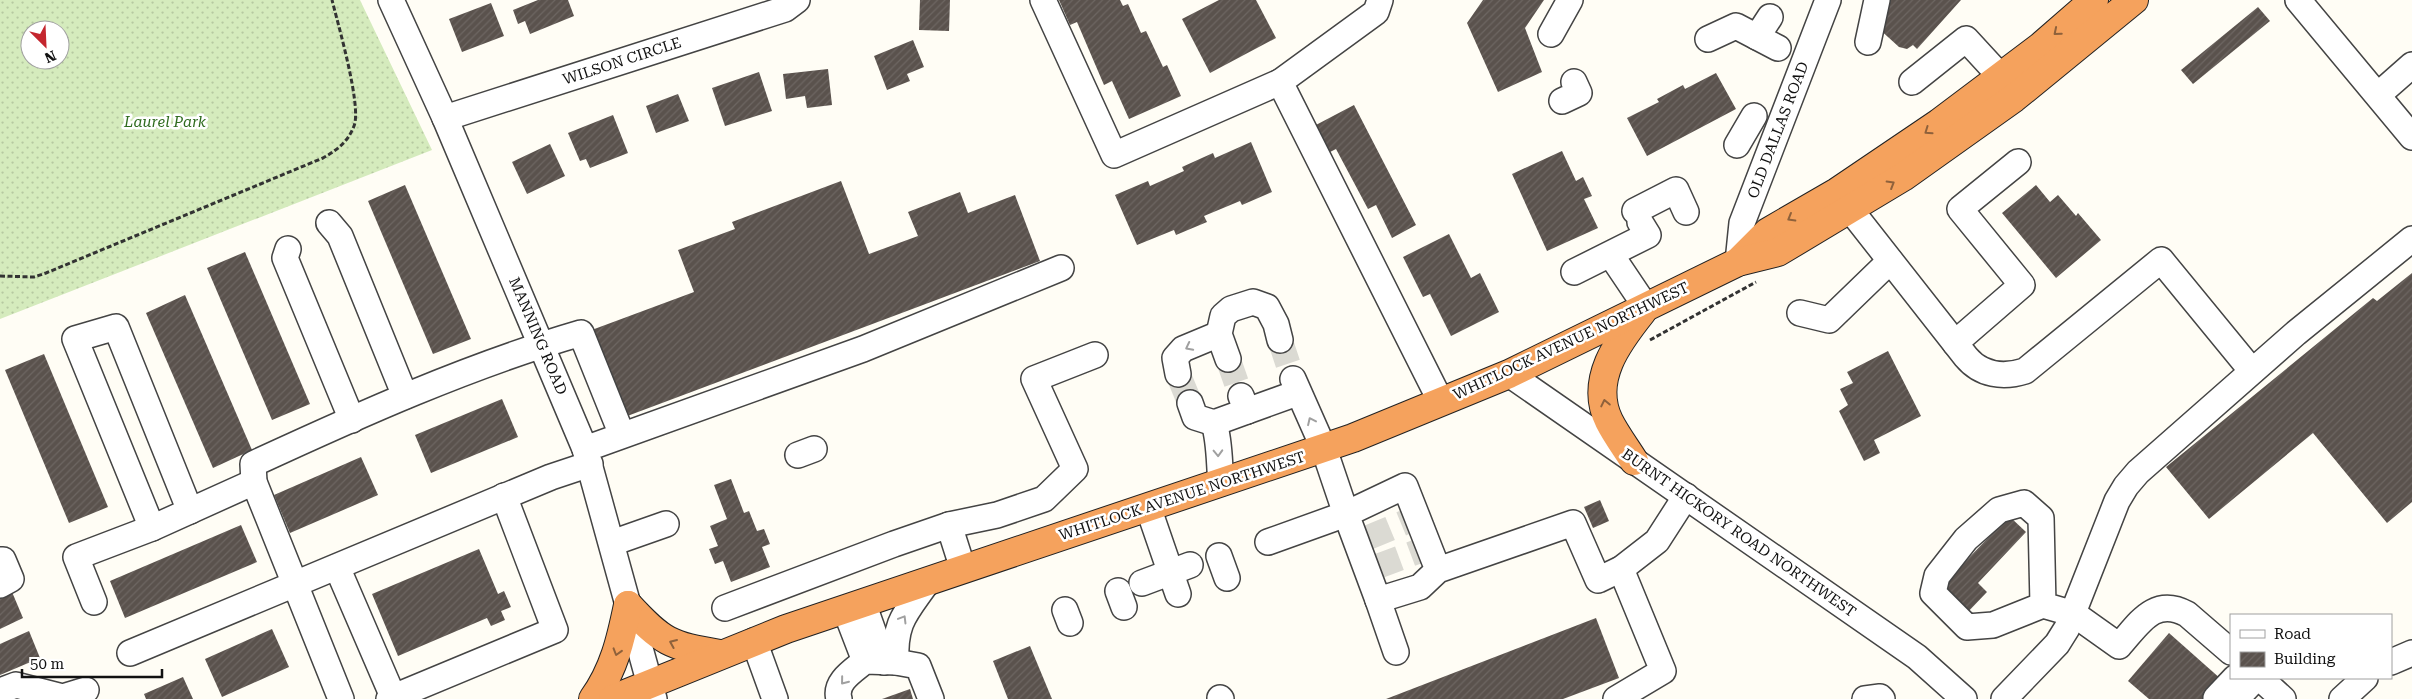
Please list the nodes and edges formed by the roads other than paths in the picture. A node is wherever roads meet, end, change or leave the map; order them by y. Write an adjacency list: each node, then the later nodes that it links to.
1 (391, 0): 21 (street, MANNING ROAD)
2 (797, 0): 21 (street, WILSON CIRCLE)
3 (1043, 0): 16 (street)
4 (1380, 0): 16 (street)
5 (1570, 0): 11 (street)
6 (1828, 0): 14 (street, OLD DALLAS ROAD)
7 (1877, 0): 13 (street)
8 (2094, 0): 18 (highway, WHITLOCK AVENUE NORTHWEST, one-way to 18)
9 (2134, 0): 18 (highway, WHITLOCK AVENUE NORTHWEST)
10 (2298, 0): 19 (street)
11 (1551, 34)
12 (1708, 39): 14 (street)
13 (1868, 42)
14 (1806, 58): 31 (street, OLD DALLAS ROAD)
15 (2412, 65): 19 (street)
16 (1280, 82): 47 (street)
17 (1912, 82): 18 (street)
18 (2007, 87): 25 (highway, WHITLOCK AVENUE NORTHWEST)
19 (2378, 95): 22 (street)
20 (1754, 116): 23 (street)
21 (445, 118): 40 (street, MANNING ROAD)
22 (2412, 137)
23 (1737, 145)
24 (2018, 162): 39 (street)
25 (1843, 200): 31 (highway, WHITLOCK AVENUE NORTHWEST); 32 (street)
26 (1686, 212): 30 (street)
27 (329, 223): 46 (street)
28 (2412, 239): 43 (street)
29 (288, 249): 49 (street)
30 (1611, 255): 34 (street); 35 (street)
31 (1738, 262): 35 (highway, WHITLOCK AVENUE NORTHWEST)
32 (1890, 262): 36 (street); 39 (street)
33 (1061, 268): 51 (street)
34 (1574, 272)
35 (1646, 307): 45 (highway, WHITLOCK AVENUE NORTHWEST); 54 (highway, one-way to 35)
36 (1800, 313)
37 (1220, 334): 38 (street); 42 (street); 44 (street, one-way to 44)
38 (1280, 340)
39 (1955, 342): 43 (street)
40 (541, 344): 46 (street); 51 (street); 53 (street, MANNING ROAD)
41 (1095, 355): 63 (street)
42 (1228, 359)
43 (2252, 371): 82 (street)
44 (1178, 374)
45 (1509, 374): 47 (highway, WHITLOCK AVENUE NORTHWEST); 54 (street, BURNT HICKORY ROAD NORTHWEST)
46 (405, 396): 49 (street)
47 (1441, 402): 52 (highway, WHITLOCK AVENUE NORTHWEST)
48 (1190, 403): 50 (street)
49 (352, 420): 55 (street)
50 (1214, 423): 52 (street, one-way to 50); 56 (street, one-way to 56)
51 (622, 435): 53 (street)
52 (1324, 449): 56 (highway, WHITLOCK AVENUE NORTHWEST); 61 (street)
53 (588, 457): 57 (street); 66 (street, MANNING ROAD)
54 (1634, 461): 58 (street, BURNT HICKORY ROAD NORTHWEST)
55 (254, 482): 60 (street); 74 (street)
56 (1221, 483): 59 (highway, WHITLOCK AVENUE NORTHWEST)
57 (504, 496): 68 (street); 99 (street)
58 (1686, 496): 70 (street); 109 (street, BURNT HICKORY ROAD NORTHWEST)
59 (1148, 507): 69 (highway, WHITLOCK AVENUE NORTHWEST); 73 (street)
60 (190, 511): 64 (street); 64 (street)
61 (1346, 514): 65 (street); 71 (street); 76 (street)
62 (666, 524): 66 (street)
63 (949, 525): 69 (street); 81 (street)
64 (152, 528): 77 (street)
65 (1268, 542)
66 (612, 543): 78 (street, MANNING ROAD)
67 (0, 560): 75 (street)
68 (337, 567): 74 (street); 99 (street)
69 (963, 568): 72 (highway, WHITLOCK AVENUE NORTHWEST)
70 (1621, 569): 71 (street); 106 (street)
71 (1438, 570): 76 (street)
72 (928, 581): 80 (highway, WHITLOCK AVENUE NORTHWEST); 89 (street, one-way to 72)
73 (1142, 583)
74 (296, 585): 86 (street); 100 (street)
75 (0, 586)
76 (1378, 600): 85 (street)
77 (94, 602)
78 (628, 605): 88 (highway, one-way to 78); 98 (street, MANNING ROAD); 101 (highway, one-way to 101)
79 (2043, 605): 79 (street); 82 (street)
80 (854, 606): 83 (highway, WHITLOCK AVENUE NORTHWEST); 89 (street)
81 (725, 608)
82 (2074, 614): 84 (street); 110 (street)
83 (754, 641): 88 (highway, WHITLOCK AVENUE NORTHWEST); 103 (street)
84 (2230, 651)
85 (1396, 652)
86 (130, 653)
87 (2412, 653): 90 (street)
88 (720, 654): 98 (highway, WHITLOCK AVENUE NORTHWEST)
89 (882, 662): 104 (street, one-way to 104); 105 (street)
90 (2392, 662)
91 (2235, 679): 111 (street)
92 (2243, 679): 111 (street)
93 (2255, 679): 111 (street)
94 (2261, 679): 112 (street)
95 (2364, 679): 113 (street)
96 (86, 690): 97 (street)
97 (0, 691)
98 (651, 691): 102 (highway, WHITLOCK AVENUE NORTHWEST)
99 (392, 698)
100 (341, 699)
101 (593, 699)
102 (613, 699)
103 (774, 699)
104 (839, 699)
105 (931, 699)
106 (1616, 699)
107 (1865, 699): 108 (street)
108 (1882, 699)
109 (1964, 699)
110 (2004, 699)
111 (2226, 699)
112 (2283, 699)
113 (2342, 699)

